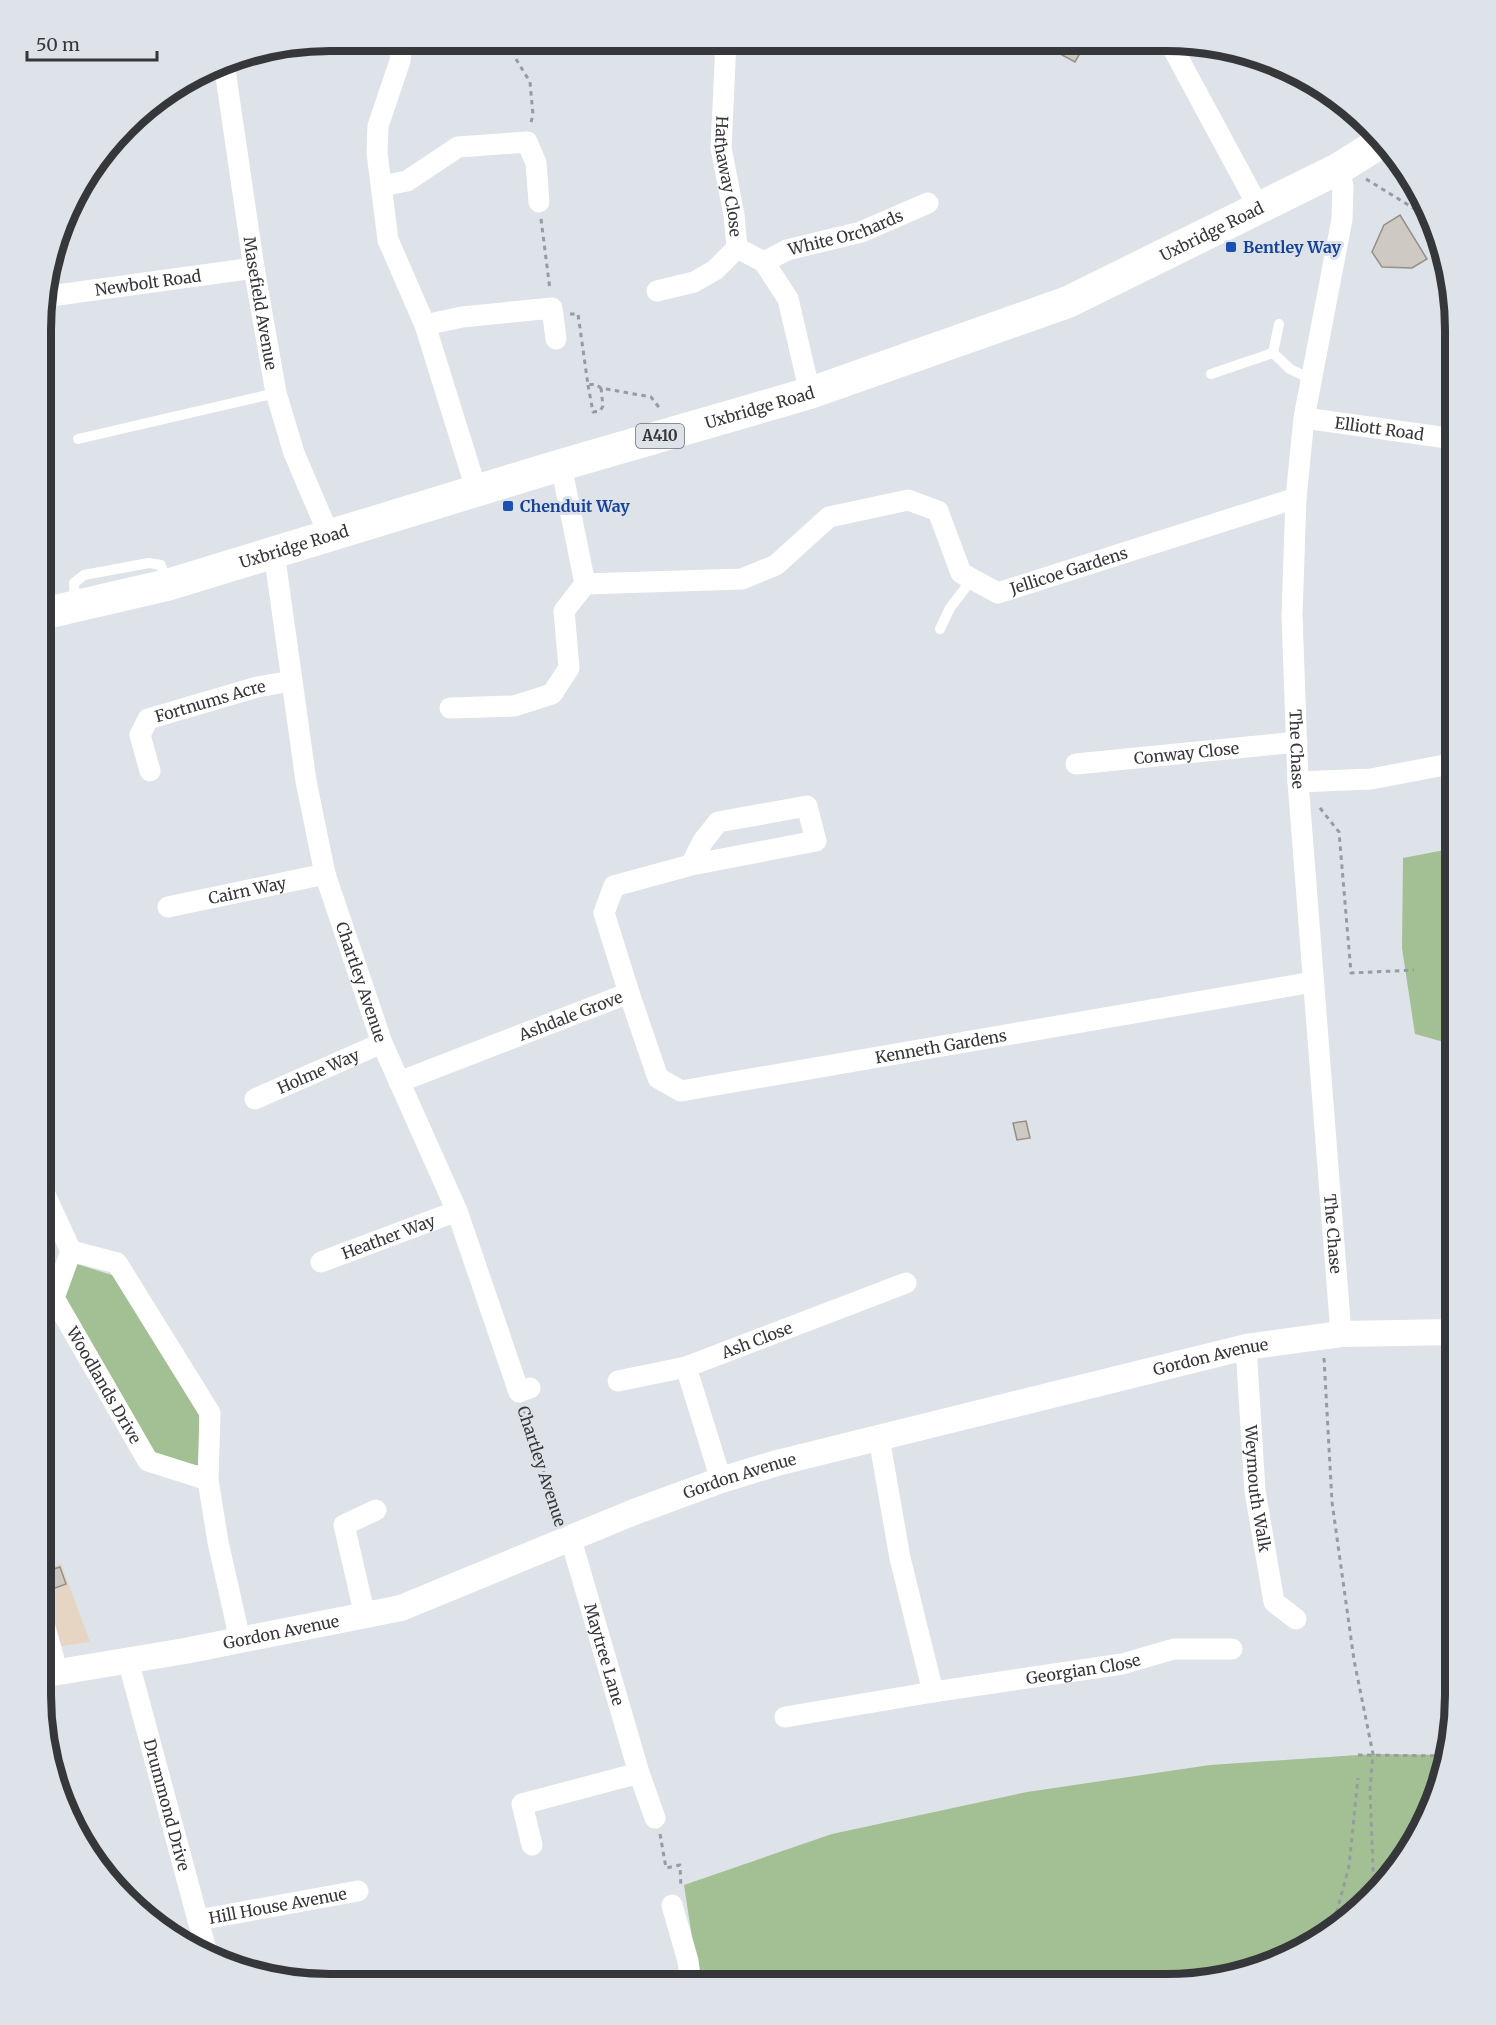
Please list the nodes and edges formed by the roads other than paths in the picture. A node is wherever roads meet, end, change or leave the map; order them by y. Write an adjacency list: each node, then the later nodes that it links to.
1 (401, 51): 7 (street)
2 (726, 51): 11 (street, Hathaway Close)
3 (1175, 51): 10 (street)
4 (225, 71): 13 (street, Masefield Avenue)
5 (1376, 146): 6 (main road, Uxbridge Road / A410)
6 (1338, 169): 10 (main road, Uxbridge Road / A410); 21 (street, The Chase)
7 (382, 186): 8 (street); 17 (street)
8 (539, 202)
9 (928, 203): 12 (street, White Orchards)
10 (1259, 208): 23 (main road, Uxbridge Road / A410)
11 (737, 248): 12 (street, Hathaway Close); 14 (street)
12 (764, 262): 23 (street, Hathaway Close)
13 (254, 268): 15 (street, Newbolt Road); 22 (street, Masefield Avenue)
14 (657, 291)
15 (53, 296)
16 (1279, 324): 19 (lane)
17 (425, 325): 18 (street); 28 (street)
18 (556, 339)
19 (1273, 353): 20 (lane); 21 (lane)
20 (1210, 374)
21 (1311, 379): 24 (street, The Chase)
22 (276, 393): 26 (lane); 30 (street, Masefield Avenue)
23 (810, 393): 27 (main road, Uxbridge Road / A410)
24 (1304, 418): 25 (street, Elliott Road); 29 (street, The Chase)
25 (1445, 438)
26 (78, 439)
27 (561, 465): 28 (main road, Uxbridge Road / A410); 33 (street)
28 (477, 492): 30 (main road, Uxbridge Road / A410)
29 (1296, 498): 32 (street, Jellicoe Gardens); 38 (street, The Chase)
30 (329, 535): 31 (main road, Uxbridge Road / A410)
31 (274, 552): 34 (main road, Uxbridge Road / A410); 36 (street, Chartley Avenue)
32 (972, 579): 33 (street, Jellicoe Gardens); 35 (lane)
33 (585, 584): 37 (street)
34 (51, 612)
35 (940, 629)
36 (292, 681): 41 (street, Fortnums Acre); 44 (street, Chartley Avenue)
37 (450, 708)
38 (1297, 742): 39 (street, Conway Close); 42 (street, The Chase)
39 (1076, 764)
40 (1445, 765): 42 (street)
41 (150, 771)
42 (1298, 782): 46 (street, The Chase)
43 (691, 864): 43 (street, Ashdale Grove); 47 (street, Ashdale Grove)
44 (325, 874): 45 (street, Cairn Way); 48 (street, Chartley Avenue)
45 (168, 907)
46 (1313, 982): 47 (street, Kenneth Gardens); 57 (street, The Chase)
47 (629, 993): 49 (street, Ashdale Grove)
48 (381, 1042): 49 (street, Chartley Avenue); 50 (street, Holme Way)
49 (399, 1082): 52 (street, Chartley Avenue)
50 (255, 1099)
51 (51, 1208): 53 (street)
52 (458, 1211): 54 (street, Heather Way); 61 (street, Chartley Avenue)
53 (70, 1251): 63 (street); 63 (street, Woodlands Drive)
54 (321, 1262)
55 (906, 1283): 59 (street, Ash Close)
56 (1445, 1332): 57 (street, Gordon Avenue)
57 (1332, 1335): 58 (street, Gordon Avenue)
58 (1246, 1347): 62 (street, Gordon Avenue); 68 (street, Weymouth Walk)
59 (686, 1366): 60 (street, Ash Close); 64 (street)
60 (618, 1381)
61 (524, 1390)
62 (879, 1438): 64 (street, Gordon Avenue); 73 (street)
63 (208, 1480): 69 (street)
64 (721, 1480): 66 (street, Gordon Avenue)
65 (376, 1510): 67 (street)
66 (565, 1539): 67 (street, Gordon Avenue); 75 (street, Maytree Lane)
67 (365, 1616): 69 (street, Gordon Avenue)
68 (1296, 1619)
69 (240, 1640): 71 (street, Gordon Avenue)
70 (1232, 1649): 73 (street, Georgian Close)
71 (128, 1660): 72 (street, Gordon Avenue); 80 (street, Drummond Drive)
72 (52, 1673)
73 (933, 1692): 74 (street, Georgian Close)
74 (786, 1717)
75 (639, 1773): 76 (street, Maytree Lane); 77 (street)
76 (655, 1818)
77 (532, 1845)
78 (358, 1891): 80 (street, Hill House Avenue)
79 (672, 1905): 82 (street)
80 (198, 1920): 81 (street, Drummond Drive)
81 (204, 1944)
82 (690, 1974)

